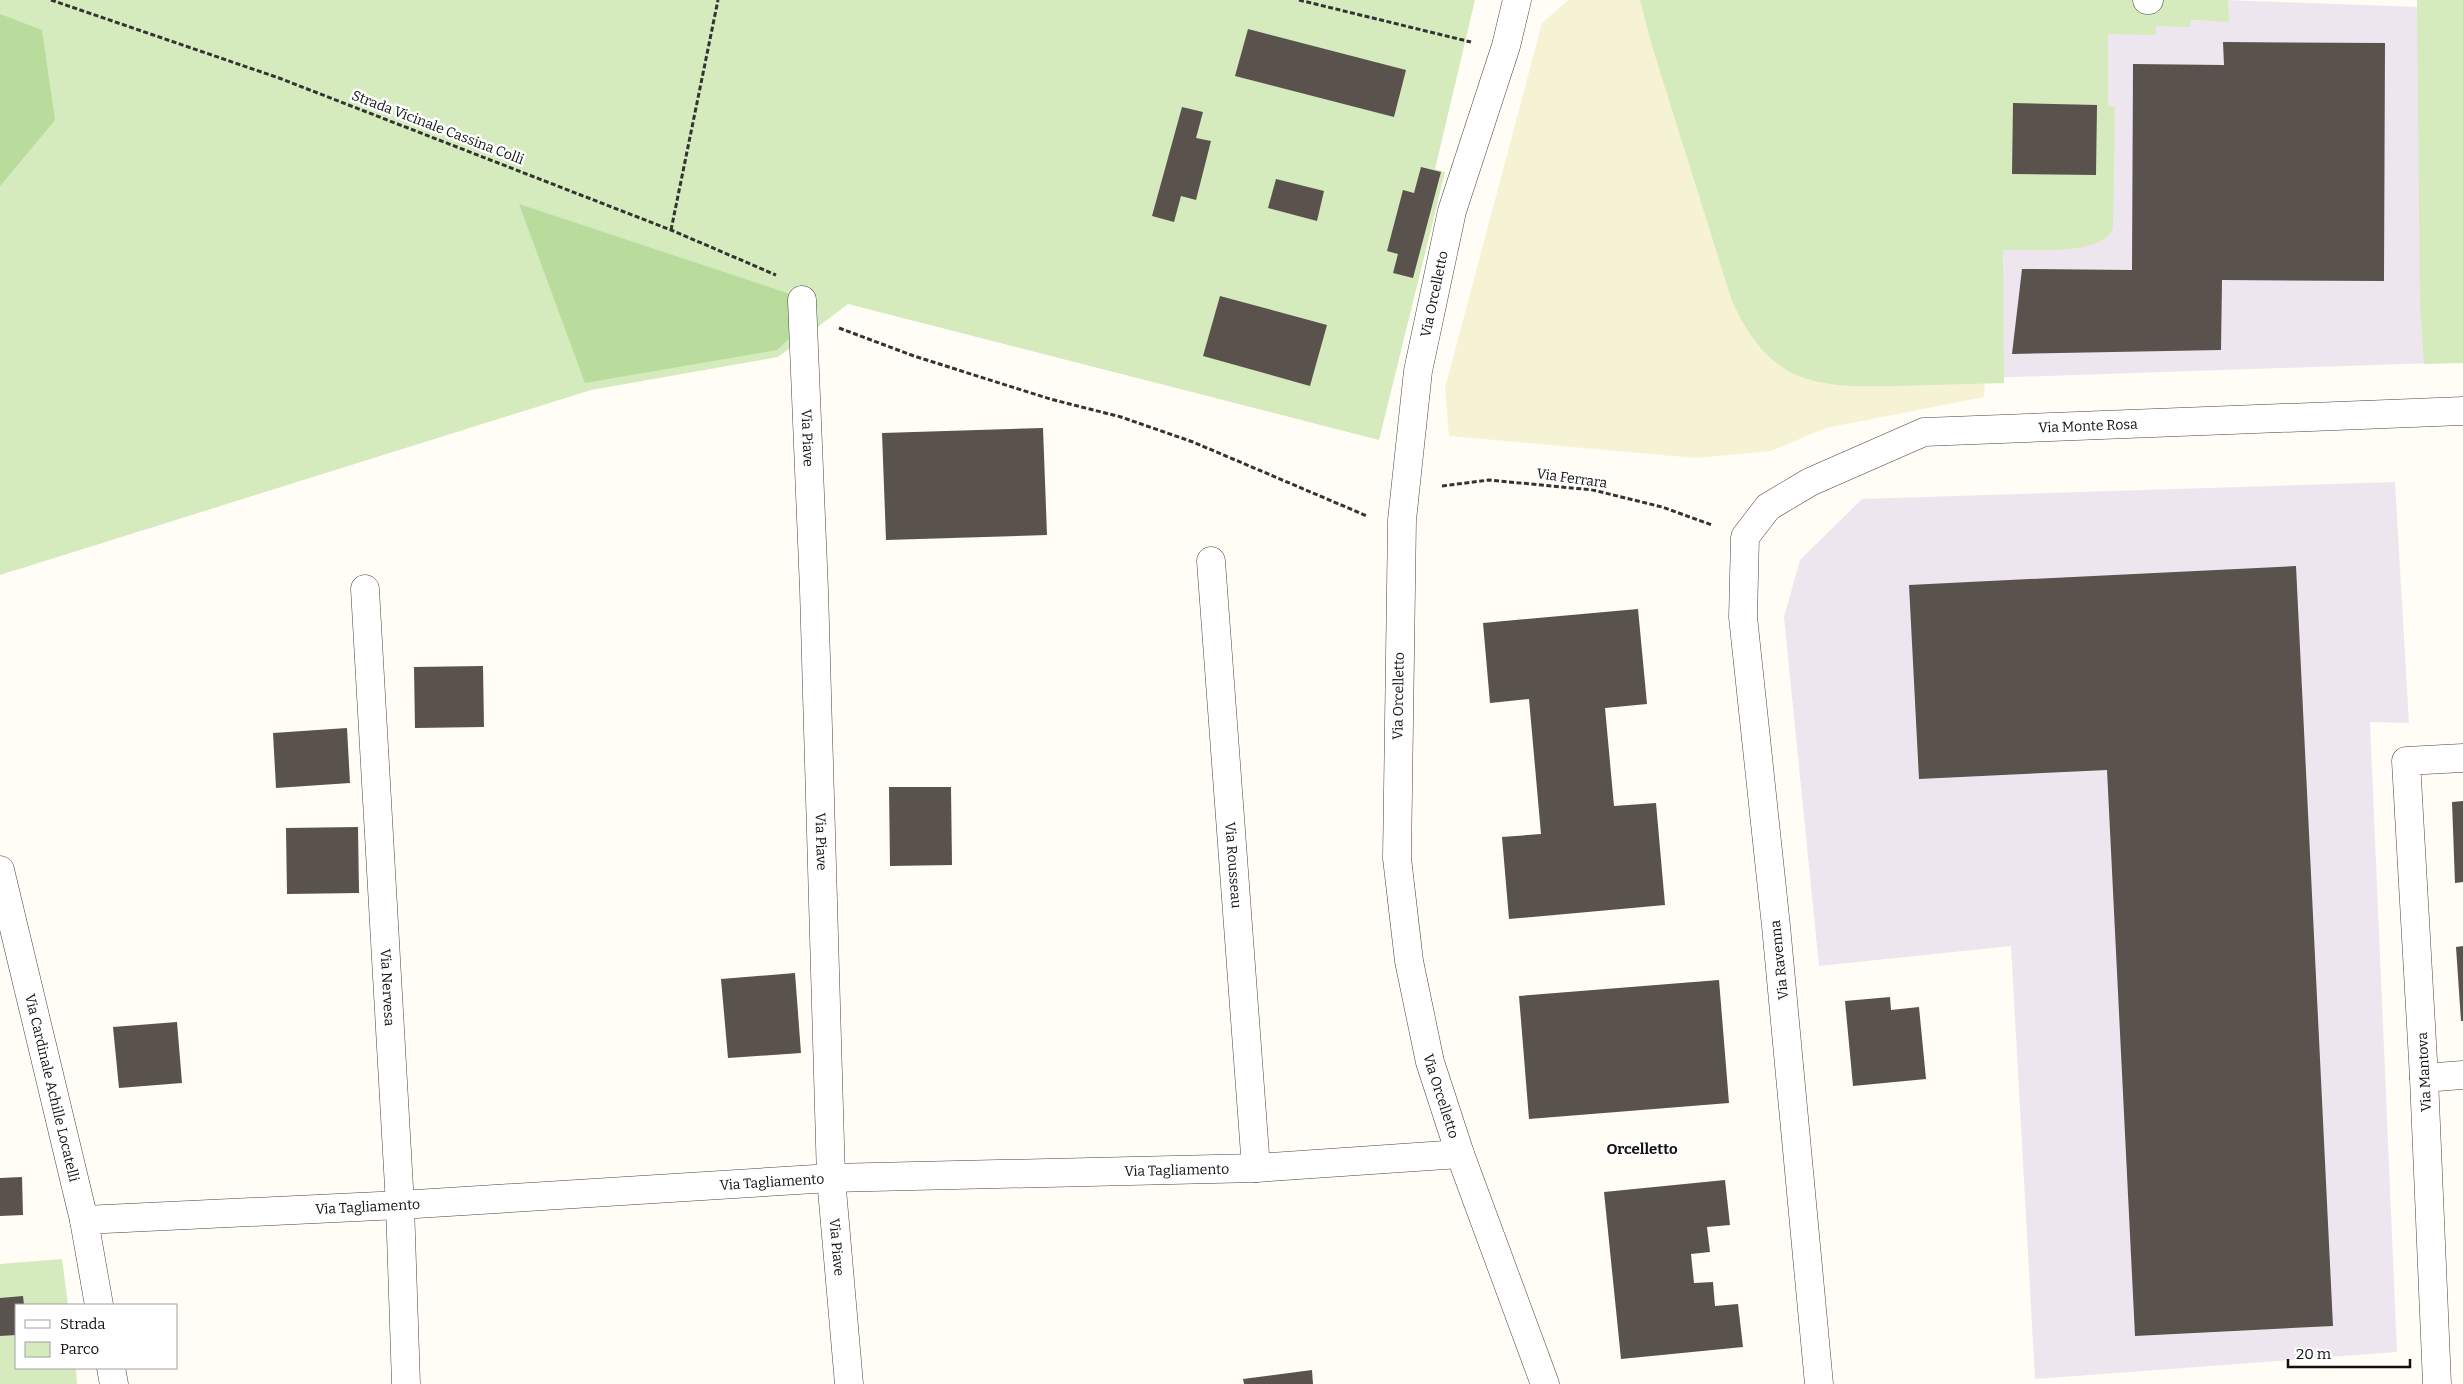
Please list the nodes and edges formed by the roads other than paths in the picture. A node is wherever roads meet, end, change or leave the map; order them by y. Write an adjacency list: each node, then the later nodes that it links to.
1 (1517, 0): 11 (street, Via Orcelletto)
2 (802, 300): 13 (street, Via Piave)
3 (2463, 411): 4 (street, Via Monte Rosa)
4 (1746, 537): 22 (street, Via Ravenna)
5 (1211, 561): 12 (street, Via Rousseau)
6 (365, 589): 14 (street, Via Nervesa)
7 (2463, 758): 10 (street, Via Mantova)
8 (0, 870): 15 (street, Via Cardinale Achille Locatelli)
9 (2463, 1075): 10 (street)
10 (2424, 1078): 23 (street, Via Mantova)
11 (1460, 1154): 12 (street, Via Tagliamento); 21 (street, Via Orcelletto)
12 (1256, 1168): 13 (street, Via Tagliamento)
13 (831, 1178): 14 (street, Via Tagliamento); 20 (street, Via Piave)
14 (400, 1205): 15 (street, Via Tagliamento); 19 (street, Via Nervesa)
15 (84, 1220): 16 (street, Via Cardinale Achille Locatelli)
16 (99, 1304)
17 (111, 1369): 18 (street)
18 (114, 1384)
19 (406, 1384)
20 (849, 1384)
21 (1544, 1384)
22 (1819, 1384)
23 (2437, 1384)

